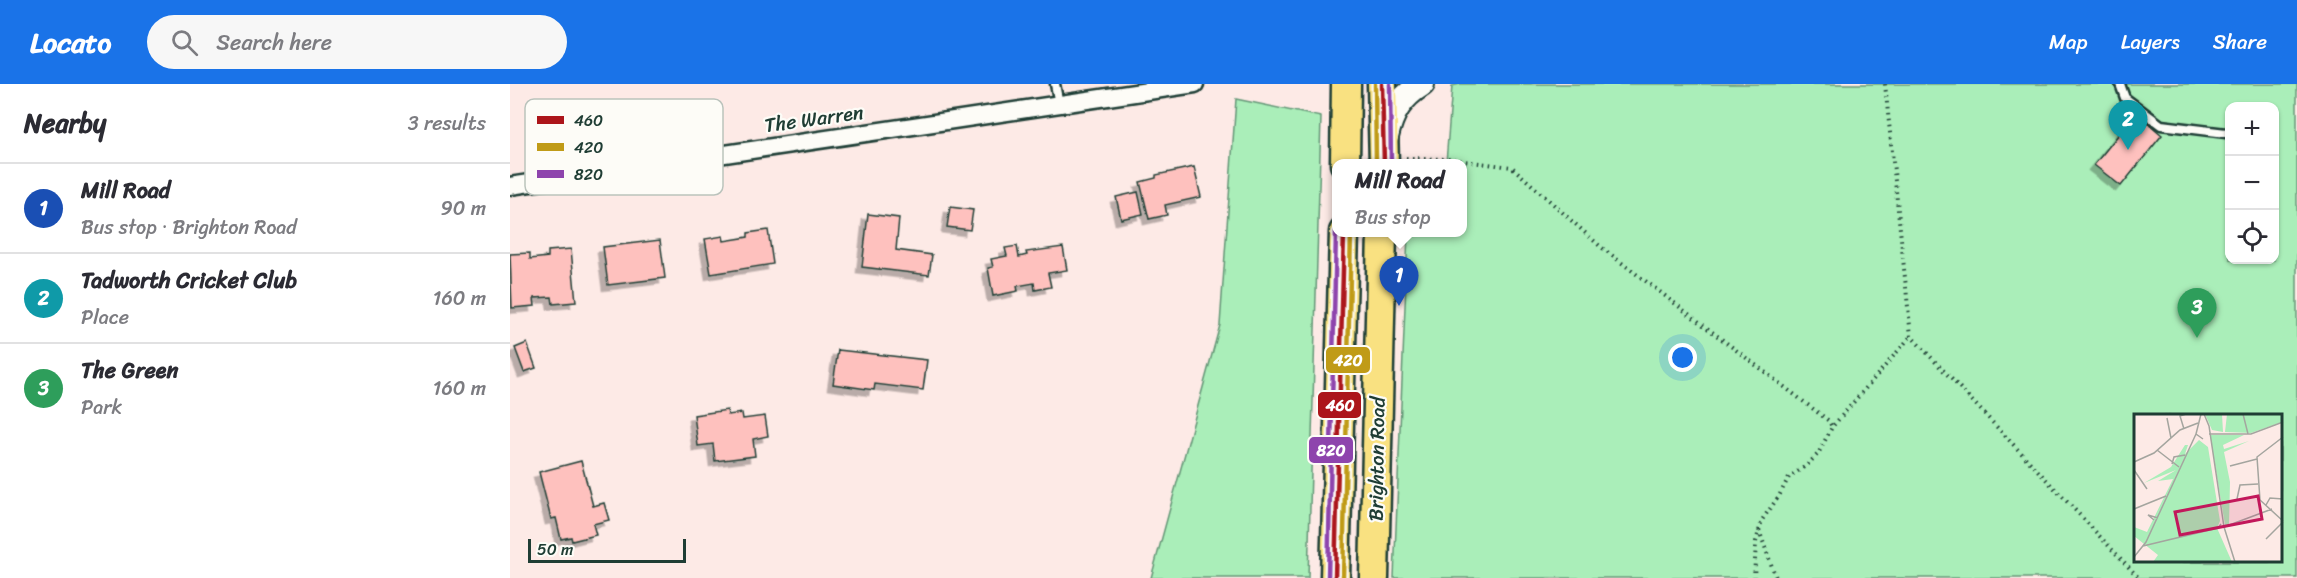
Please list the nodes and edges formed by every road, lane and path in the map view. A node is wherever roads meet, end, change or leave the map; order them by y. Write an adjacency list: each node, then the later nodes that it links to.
1 (1055, 84): 8 (lane)
2 (1193, 84): 8 (street, The Warren)
3 (1346, 84): 12 (highway)
4 (1382, 84): 11 (highway)
5 (1422, 84): 11 (main road)
6 (1885, 84): 19 (path)
7 (2120, 84): 9 (lane)
8 (1059, 104): 10 (street, The Warren)
9 (2225, 133)
10 (723, 154)
11 (1384, 157): 13 (path)
12 (1346, 159)
13 (1448, 159)
14 (1467, 161): 20 (path)
15 (525, 184): 16 (street, The Warren)
16 (510, 186)
17 (1344, 237): 22 (highway, Brighton Road)
18 (1382, 237): 23 (highway, Brighton Road)
19 (1911, 336): 20 (path); 26 (path)
20 (1832, 427): 21 (path)
21 (1759, 529): 24 (path); 25 (path)
22 (1335, 578)
23 (1374, 578)
24 (1754, 578)
25 (1776, 578)
26 (2139, 578)

